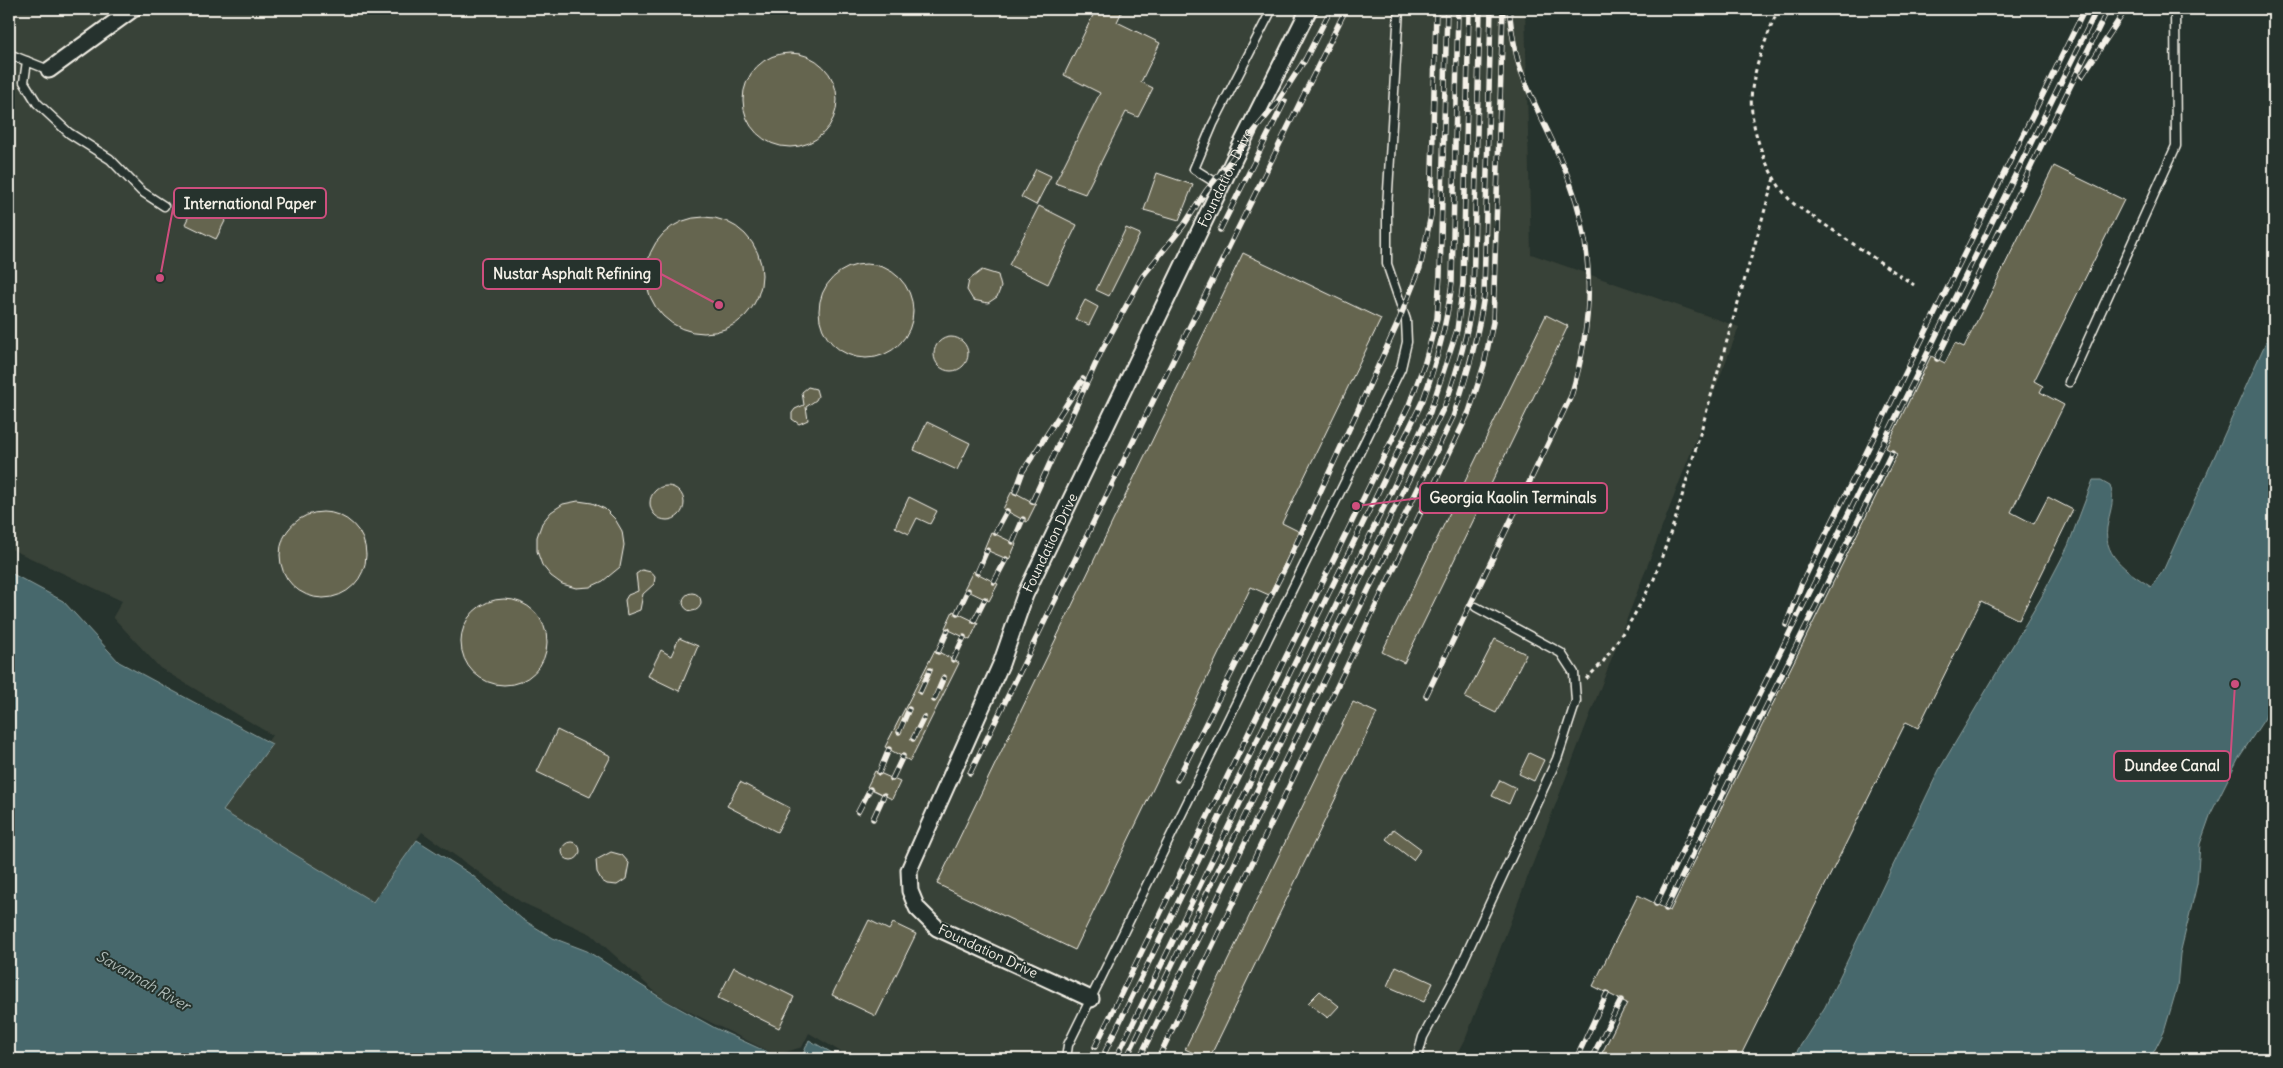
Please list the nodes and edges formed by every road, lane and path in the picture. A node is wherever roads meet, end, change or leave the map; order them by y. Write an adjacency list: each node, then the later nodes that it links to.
1 (133, 9): 9 (street)
2 (1272, 9): 11 (lane)
3 (1309, 9): 11 (street, Foundation Drive)
4 (1399, 9): 17 (lane)
5 (1778, 9): 10 (path)
6 (2175, 9): 14 (lane)
7 (9, 54): 8 (lane)
8 (27, 61): 9 (lane); 12 (lane)
9 (49, 70)
10 (1774, 178): 13 (path); 16 (path)
11 (1221, 186): 17 (street, Foundation Drive)
12 (164, 206)
13 (1914, 285)
14 (2069, 382)
15 (1476, 607): 16 (lane)
16 (1575, 690): 19 (lane)
17 (1092, 999): 18 (lane)
18 (1066, 1059)
19 (1417, 1059)

